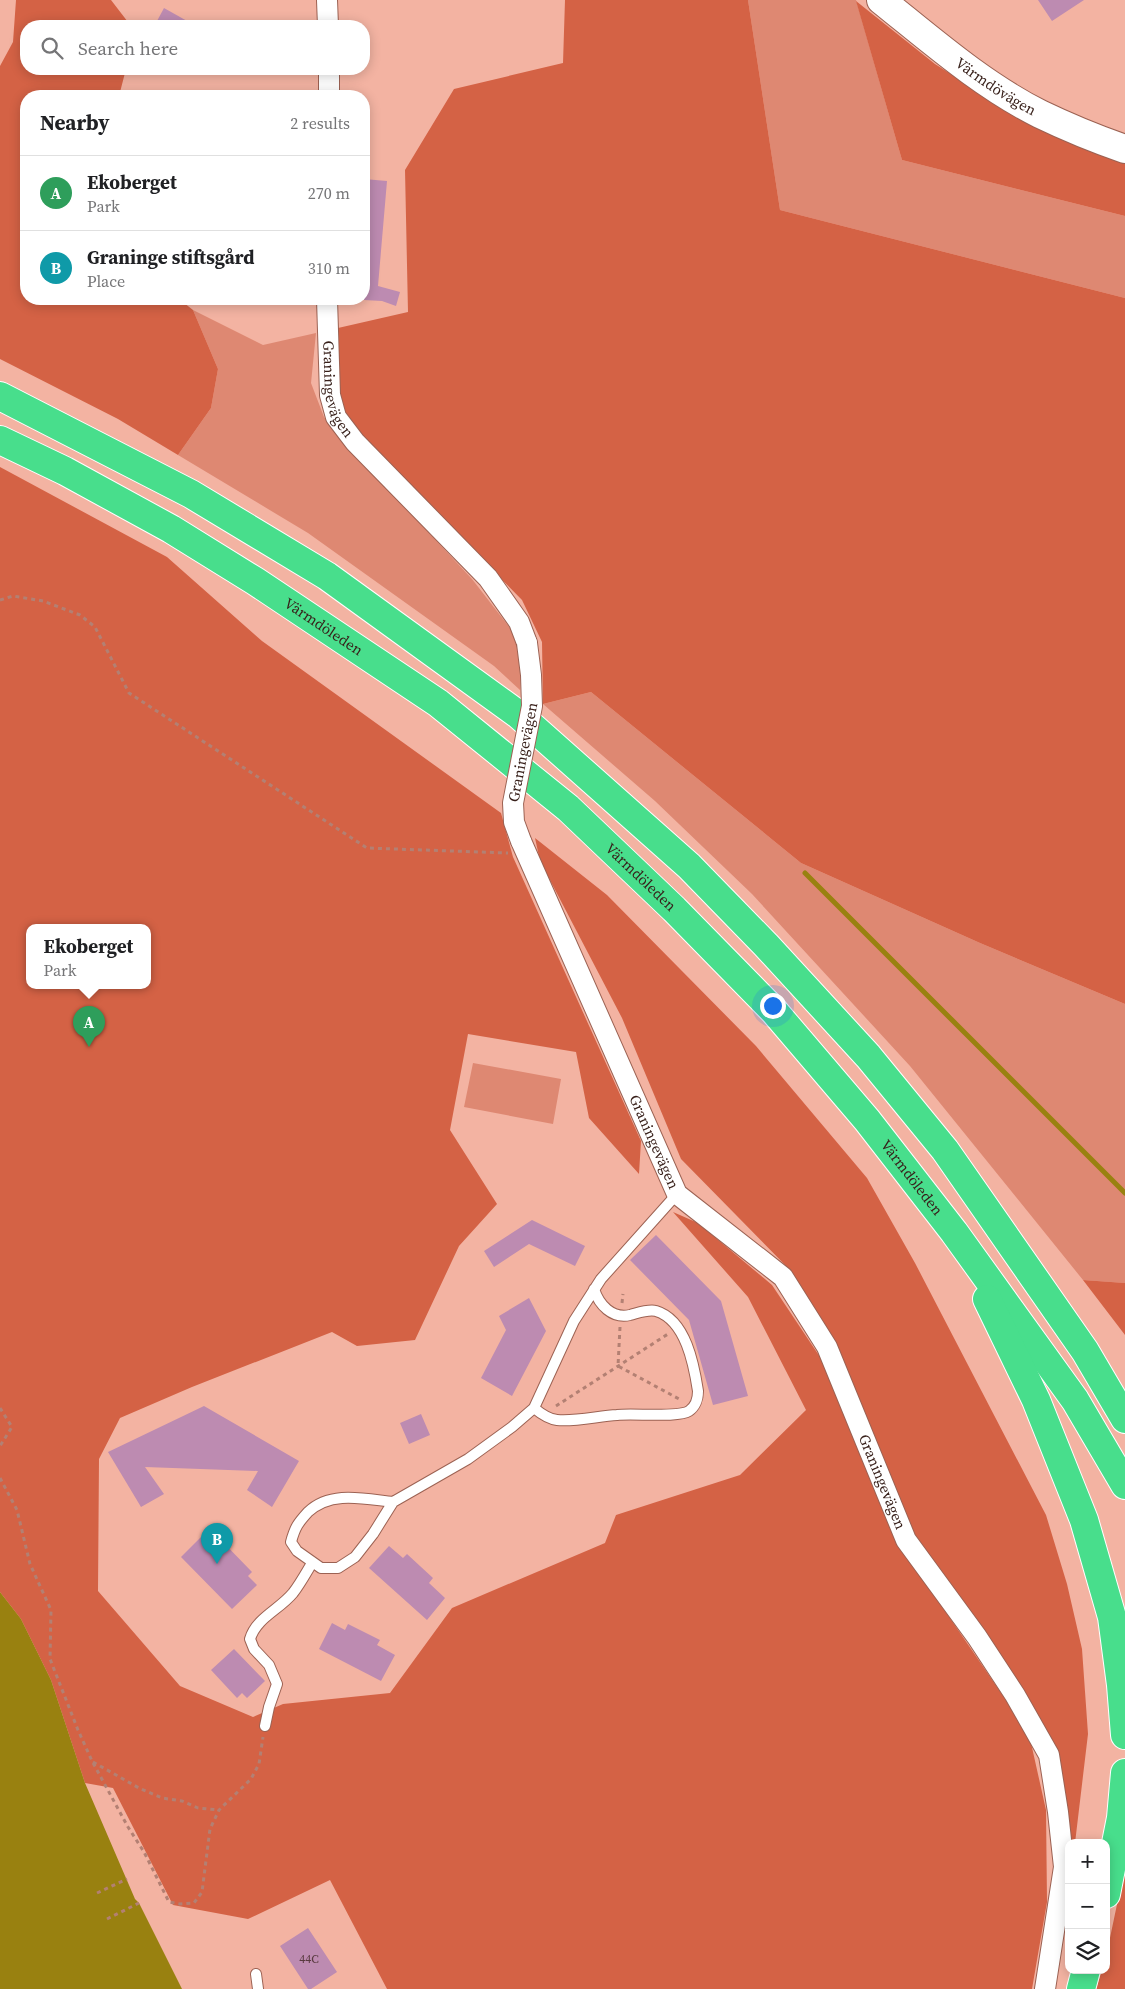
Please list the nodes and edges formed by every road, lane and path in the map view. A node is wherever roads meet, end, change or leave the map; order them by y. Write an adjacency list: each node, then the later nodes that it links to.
1 (327, 0): 3 (street)
2 (881, 0): 6 (main road, Värmdövägen)
3 (328, 20)
4 (329, 75): 5 (street)
5 (329, 90)
6 (1125, 149)
7 (327, 305): 11 (street, Graningevägen, bridge)
8 (0, 396): 21 (highway)
9 (0, 440): 13 (highway, Värmdöleden)
10 (0, 600): 11 (path)
11 (523, 846): 12 (street, Graningevägen)
12 (678, 1194): 14 (lane); 40 (street, Graningevägen)
13 (954, 1232): 24 (highway, Värmdöleden); 28 (highway)
14 (594, 1289): 15 (lane); 19 (lane)
15 (678, 1327): 16 (path); 17 (lane)
16 (618, 1366): 17 (path); 20 (path)
17 (694, 1407): 20 (lane)
18 (0, 1408): 22 (path)
19 (534, 1408): 20 (lane); 25 (lane)
20 (542, 1415)
21 (1125, 1419)
22 (0, 1446)
23 (0, 1478): 29 (path)
24 (1125, 1485)
25 (393, 1502): 26 (lane); 26 (lane)
26 (312, 1563): 27 (lane)
27 (265, 1726): 31 (path)
28 (1125, 1735)
29 (92, 1761): 31 (path); 31 (path)
30 (1125, 1773): 33 (highway)
31 (219, 1810)
32 (127, 1879): 34 (path)
33 (1108, 1884)
34 (97, 1893)
35 (139, 1903): 36 (path)
36 (107, 1919)
37 (256, 1974): 39 (lane)
38 (1085, 1974): 41 (highway)
39 (258, 1989)
40 (1045, 1989)
41 (1081, 1989)

